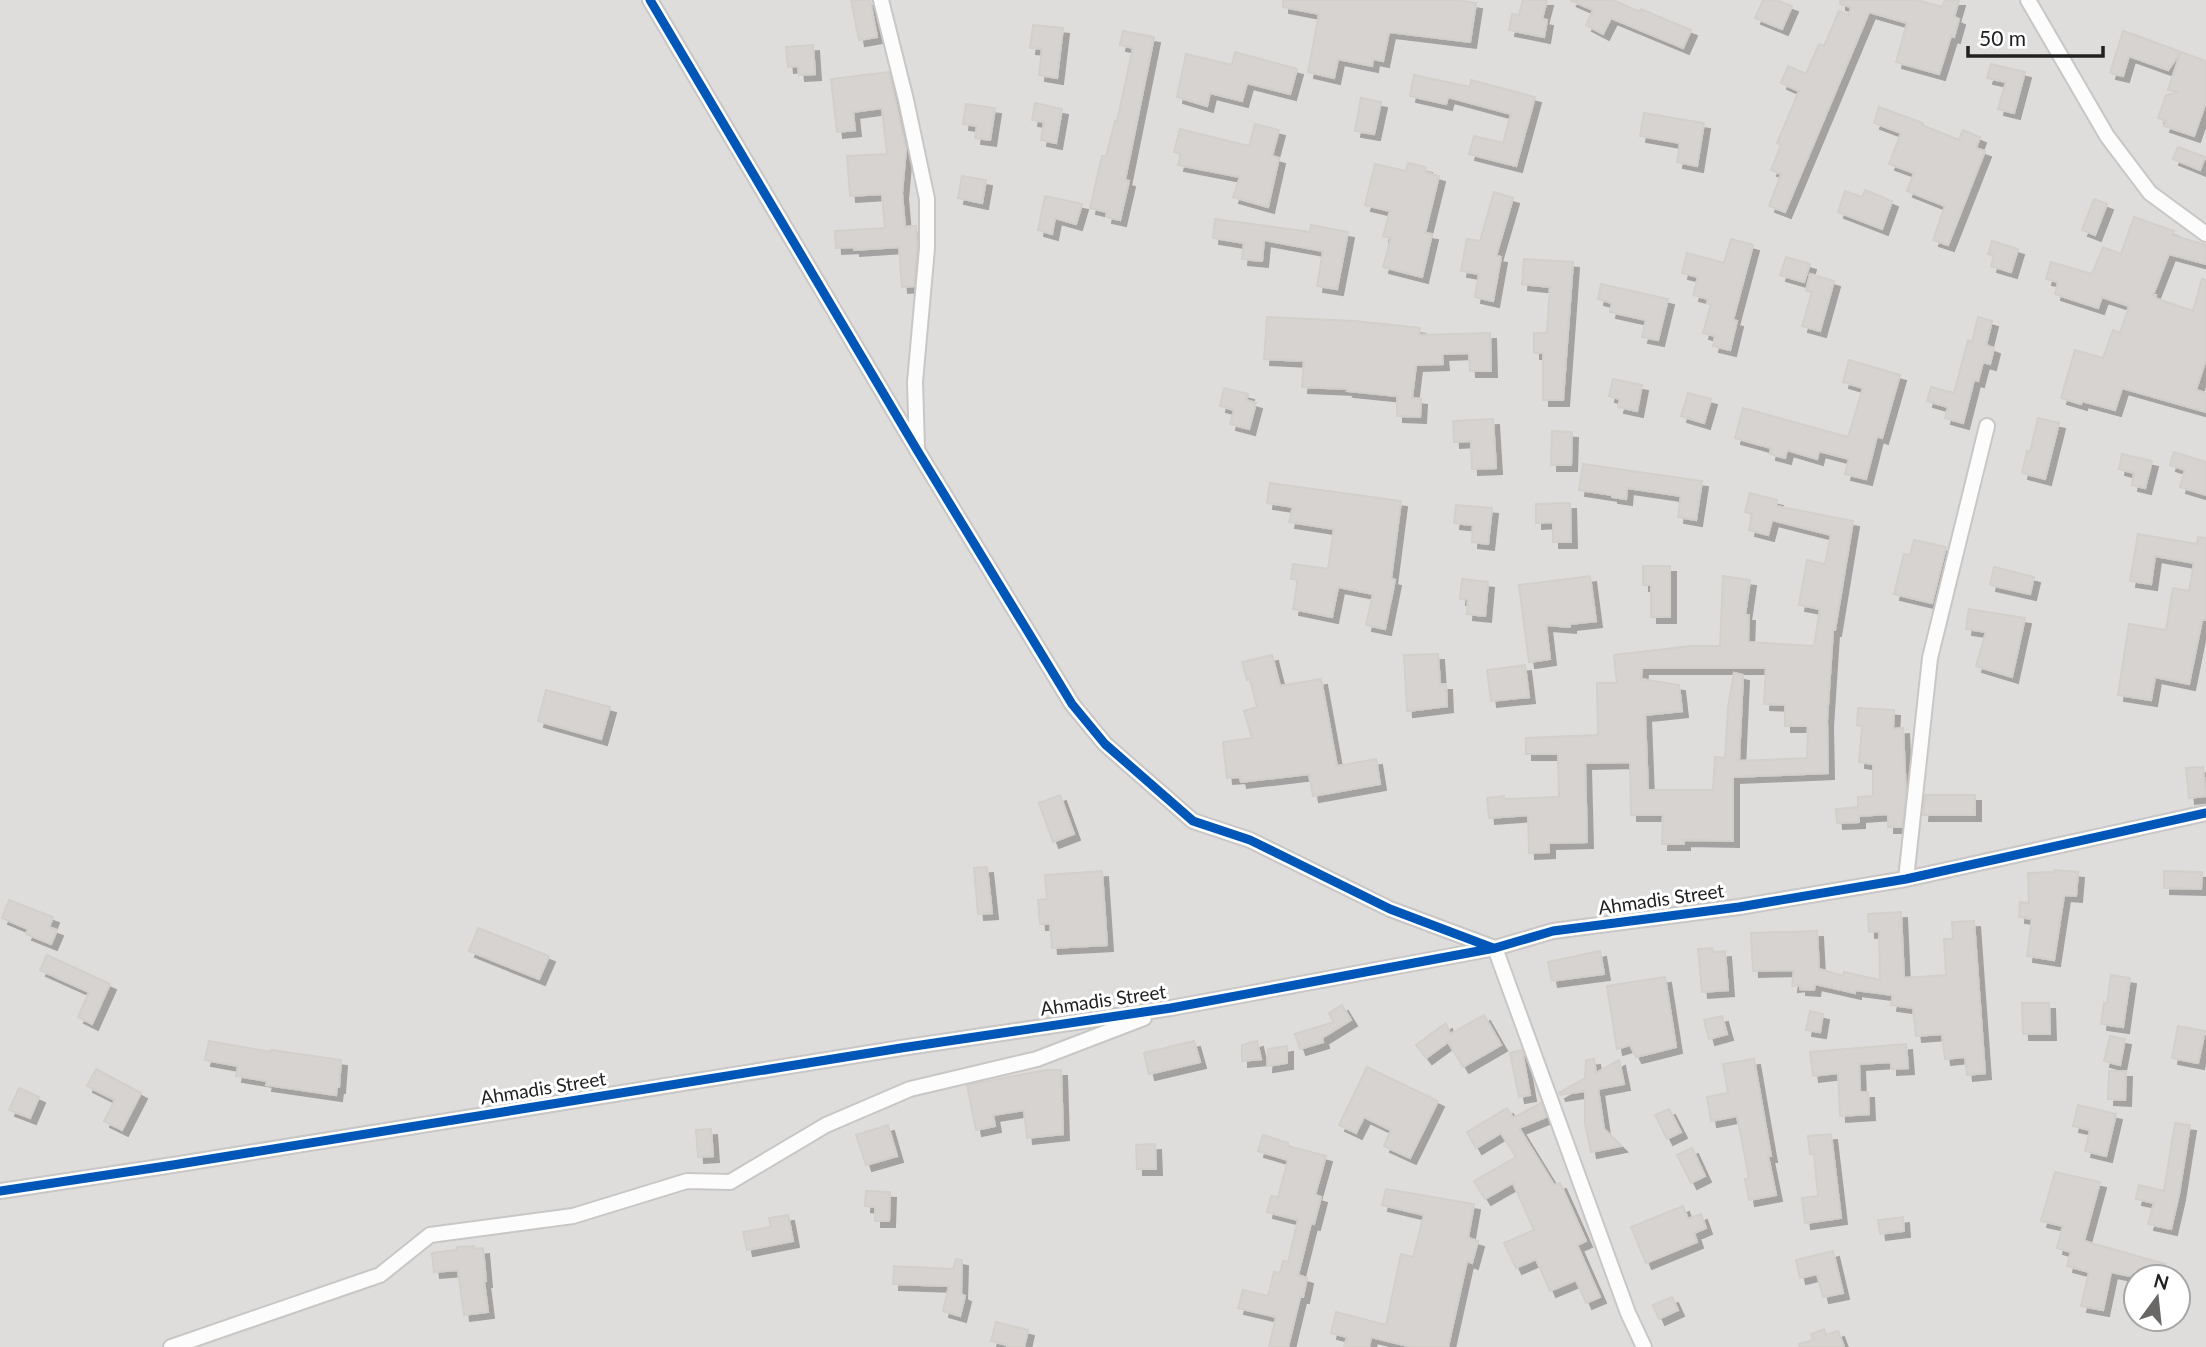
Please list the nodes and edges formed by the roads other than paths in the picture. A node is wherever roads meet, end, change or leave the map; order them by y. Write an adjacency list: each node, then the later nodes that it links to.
1 (650, 0): 6 (street)
2 (881, 0): 6 (street)
3 (2028, 0): 4 (street)
4 (2206, 234)
5 (1987, 426): 8 (street)
6 (917, 450): 9 (street)
7 (2206, 813): 8 (street, Ahmadis Street)
8 (1906, 879): 9 (street, Ahmadis Street)
9 (1495, 948): 10 (street, Ahmadis Street); 13 (street)
10 (1171, 1008): 11 (street, Ahmadis Street); 12 (street)
11 (0, 1191)
12 (172, 1347)
13 (1644, 1347)

